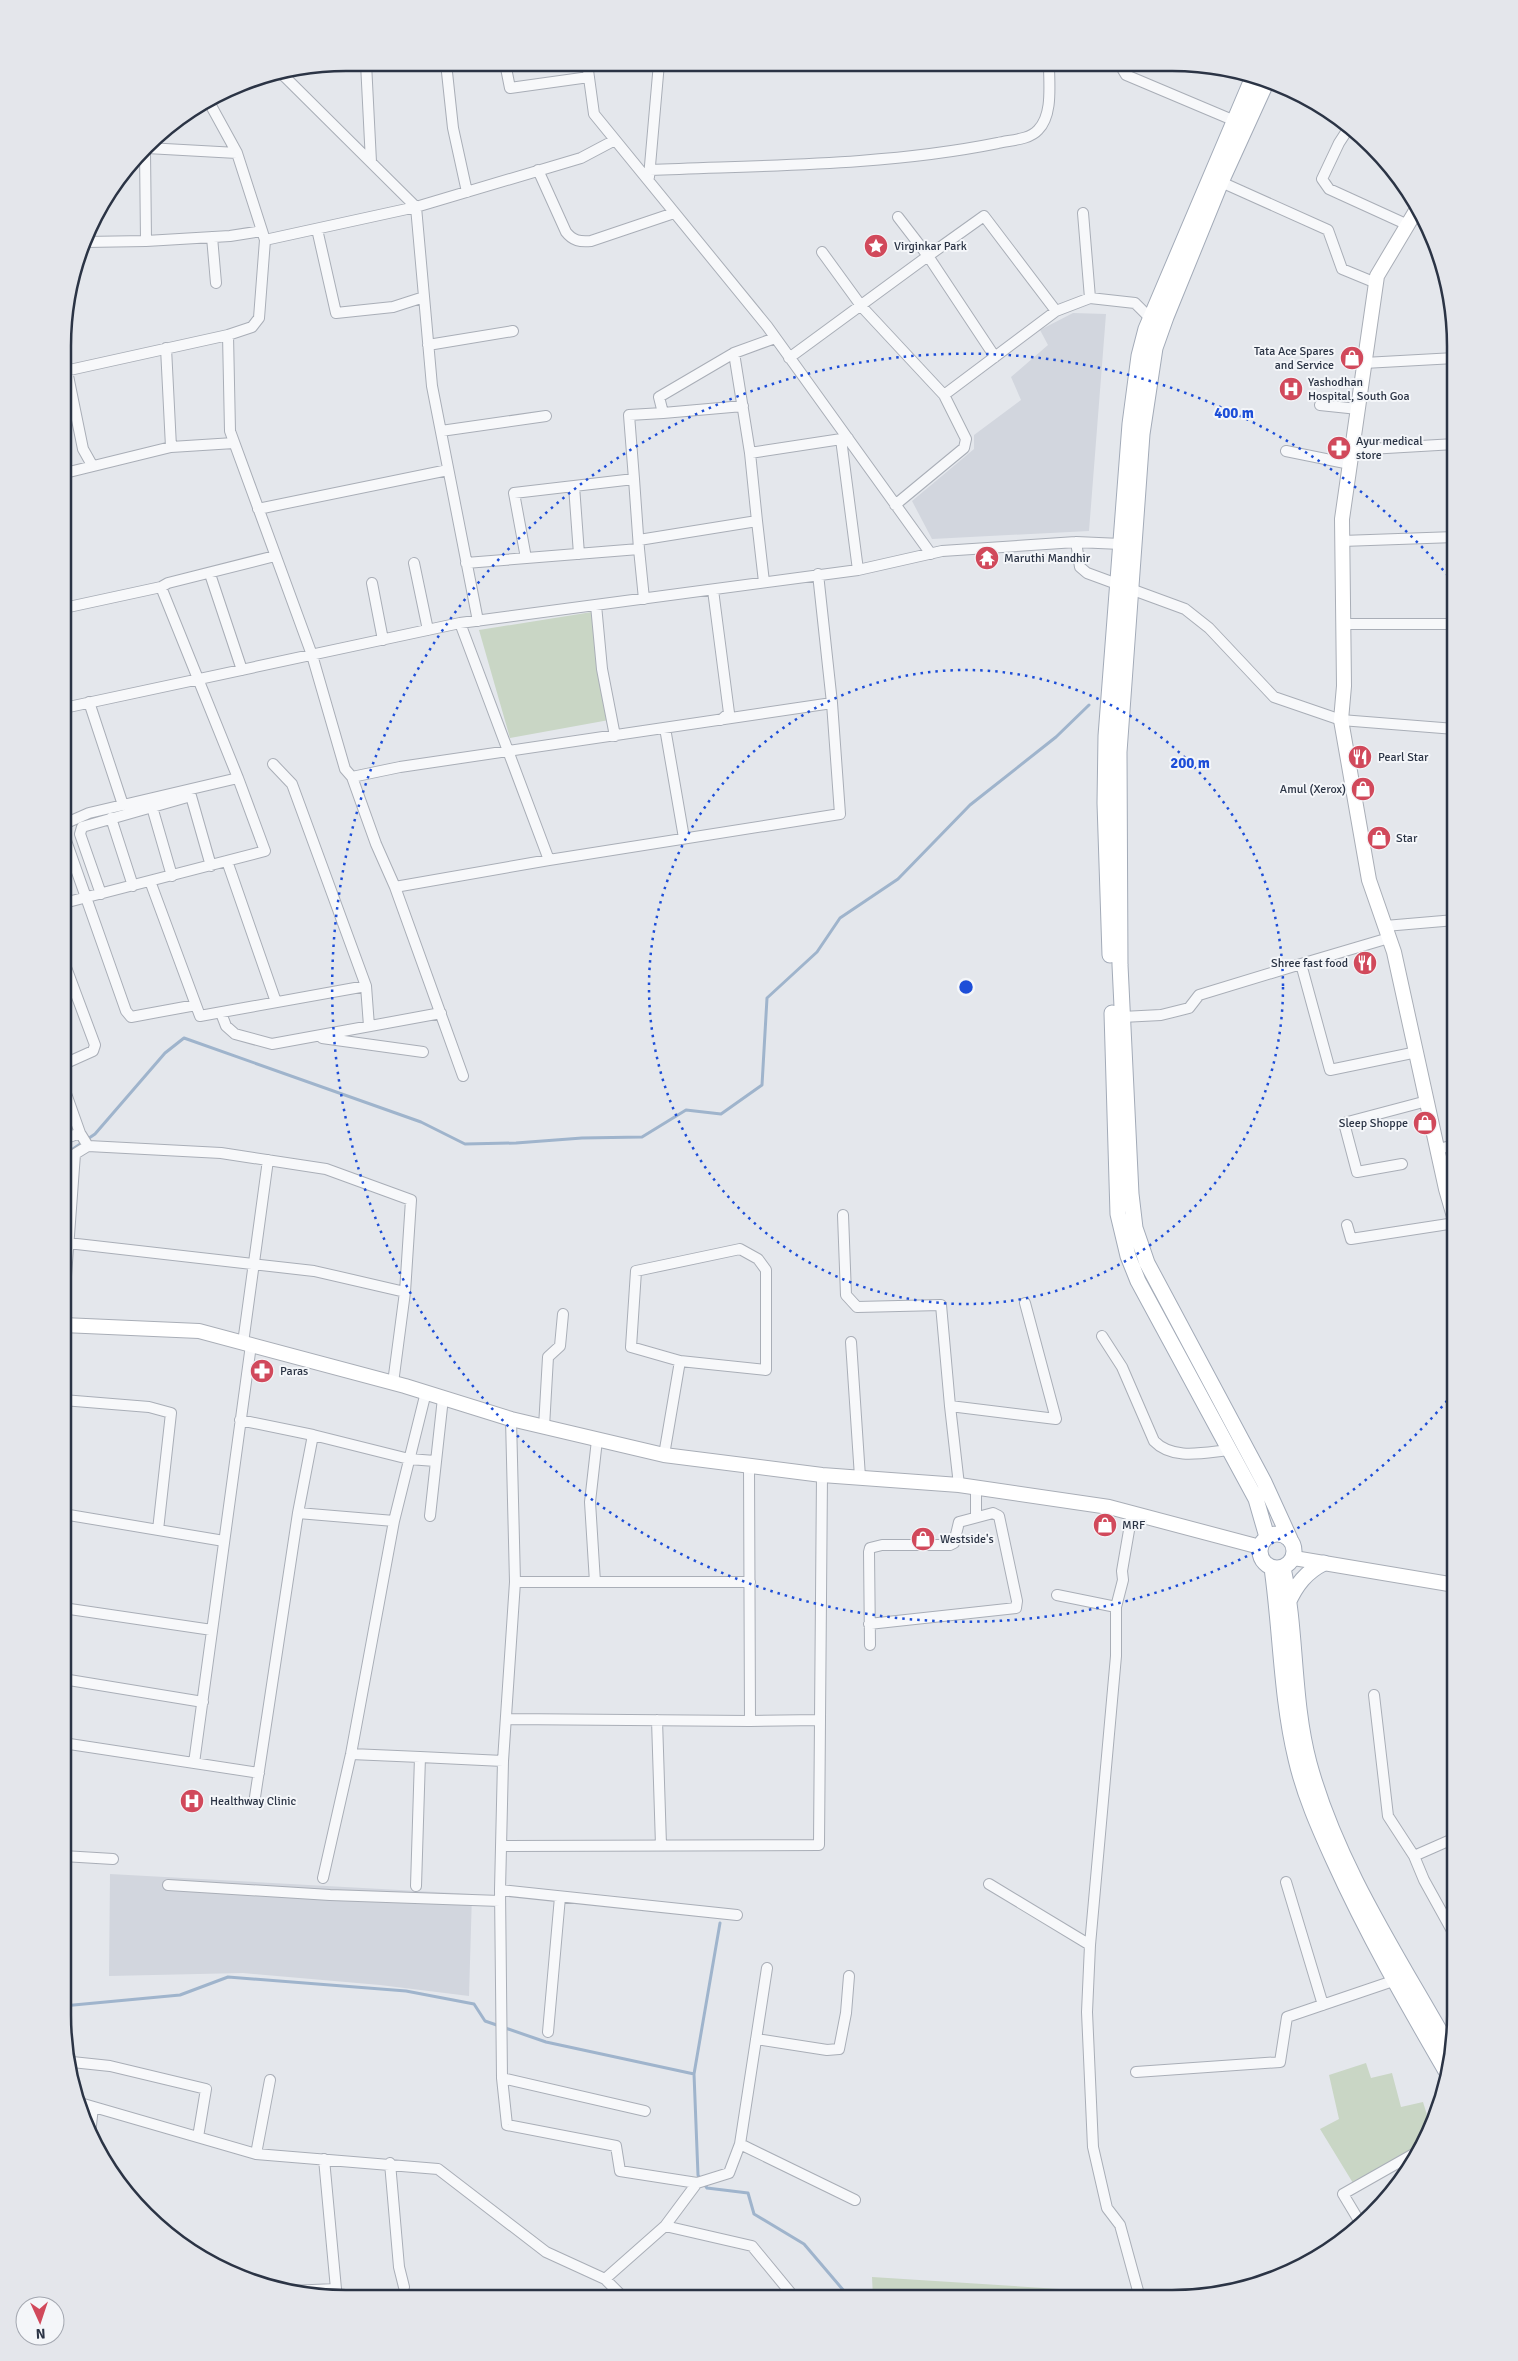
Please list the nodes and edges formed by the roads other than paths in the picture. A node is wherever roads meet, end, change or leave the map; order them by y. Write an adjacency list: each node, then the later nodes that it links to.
1 (366, 71): 19 (street)
2 (447, 71): 24 (street)
3 (507, 71): 9 (street)
4 (588, 71): 9 (street)
5 (658, 71): 21 (street)
6 (1049, 71): 21 (street)
7 (1124, 71): 13 (street)
8 (286, 78): 19 (street)
9 (589, 78): 15 (street)
10 (1251, 83): 13 (main road)
11 (1264, 87): 23 (main road)
12 (212, 107): 17 (street)
13 (1234, 121): 44 (main road)
14 (1345, 133): 30 (street)
15 (615, 140): 20 (street); 22 (street)
16 (156, 148): 17 (street)
17 (236, 153): 32 (street)
18 (145, 159): 35 (street)
19 (371, 162): 25 (street)
20 (538, 170): 24 (street); 26 (street)
21 (650, 170): 22 (street)
22 (649, 181): 26 (street)
23 (1221, 182): 39 (street); 97 (main road)
24 (467, 192): 25 (street)
25 (416, 207): 31 (street); 40 (street)
26 (674, 212): 47 (street)
27 (1083, 213): 41 (street)
28 (1414, 216): 30 (main road)
29 (898, 217): 37 (street)
30 (1408, 225): 39 (main road)
31 (317, 229): 32 (street); 40 (street)
32 (263, 236): 33 (street); 46 (street)
33 (212, 237): 35 (street); 38 (street)
34 (92, 242): 35 (street)
35 (146, 242)
36 (822, 252): 42 (street)
37 (928, 256): 42 (street); 43 (street); 51 (street)
38 (216, 283)
39 (1376, 283): 54 (main road)
40 (424, 297): 48 (street)
41 (1090, 298): 43 (street); 44 (street)
42 (861, 305): 52 (street); 57 (street)
43 (1056, 311): 51 (street)
44 (1150, 318): 84 (main road)
45 (513, 331): 48 (street)
46 (228, 335): 49 (street); 65 (street)
47 (775, 338): 50 (street); 52 (street)
48 (428, 345): 63 (street)
49 (166, 348): 55 (street); 67 (street)
50 (734, 354): 59 (street); 61 (street)
51 (996, 357): 57 (street)
52 (789, 358): 64 (street)
53 (1447, 358): 54 (street)
54 (1364, 363): 60 (main road)
55 (71, 367)
56 (71, 392): 72 (street)
57 (944, 395): 77 (street)
58 (1320, 405): 60 (street)
59 (743, 406): 61 (street); 70 (street)
60 (1358, 408): 68 (main road)
61 (663, 413): 75 (street)
62 (546, 416): 63 (street)
63 (441, 431): 73 (street)
64 (844, 439): 70 (street); 77 (street); 91 (street)
65 (234, 443): 67 (street); 78 (street)
66 (1447, 445): 68 (street)
67 (171, 447): 72 (street)
68 (1352, 450): 71 (main road)
69 (1286, 451): 71 (street)
70 (750, 453): 79 (street)
71 (1350, 464): 81 (main road)
72 (92, 465): 74 (street)
73 (448, 470): 78 (street); 90 (street)
74 (71, 471)
75 (634, 480): 76 (street); 83 (street)
76 (574, 486): 85 (street); 88 (street)
77 (895, 505): 86 (street)
78 (258, 509): 87 (street)
79 (757, 521): 83 (street); 94 (street)
80 (1447, 537): 81 (street)
81 (1342, 541): 104 (main road)
82 (1076, 542): 84 (street); 86 (street); 97 (street)
83 (639, 544): 85 (street); 99 (street)
84 (1121, 544): 97 (main road)
85 (579, 554): 88 (street)
86 (931, 554): 91 (street)
87 (275, 556): 92 (street); 108 (street)
88 (526, 558): 90 (street)
89 (414, 563): 106 (street)
90 (466, 563): 102 (street)
91 (858, 570): 93 (street)
92 (210, 574): 96 (street); 109 (street)
93 (818, 574): 94 (street); 112 (street)
94 (764, 582): 98 (street)
95 (372, 583): 107 (street)
96 (161, 586): 101 (street); 110 (street)
97 (1125, 588): 115 (street); 148 (main road); 189 (main road)
98 (713, 590): 99 (street); 114 (street)
99 (644, 599): 100 (street)
100 (596, 605): 102 (street); 118 (street)
101 (71, 606)
102 (478, 621): 103 (street)
103 (460, 623): 106 (street); 119 (street)
104 (1343, 624): 105 (street); 115 (main road)
105 (1447, 624)
106 (428, 630): 107 (street)
107 (383, 640): 108 (street)
108 (312, 655): 109 (street); 121 (street)
109 (242, 670): 110 (street)
110 (199, 679): 111 (street); 122 (street)
111 (89, 702): 113 (street); 123 (street)
112 (832, 703): 114 (street); 127 (street)
113 (71, 706)
114 (721, 720): 116 (street)
115 (1341, 720): 117 (street); 140 (main road)
116 (665, 728): 118 (street); 127 (street)
117 (1447, 729)
118 (615, 736): 119 (street)
119 (508, 752): 121 (street); 129 (street)
120 (273, 764): 143 (street)
121 (352, 777): 135 (street)
122 (238, 778): 123 (street); 130 (street)
123 (123, 805): 126 (street)
124 (152, 807): 125 (street); 131 (street); 132 (street)
125 (111, 818): 134 (street); 136 (street)
126 (71, 821)
127 (684, 838): 129 (street)
128 (71, 854): 137 (street)
129 (548, 860): 135 (street)
130 (227, 862): 131 (street); 144 (street)
131 (211, 866): 132 (street)
132 (172, 876): 133 (street)
133 (150, 881): 134 (street); 145 (street)
134 (132, 886): 136 (street)
135 (395, 887): 147 (street)
136 (101, 894): 137 (street)
137 (87, 898): 138 (street); 145 (street)
138 (71, 902)
139 (1447, 921): 140 (street)
140 (1387, 932): 141 (street); 152 (main road)
141 (1301, 964): 148 (street); 152 (street)
142 (71, 981): 153 (street)
143 (366, 986): 144 (street); 149 (street)
144 (276, 1002): 146 (street)
145 (196, 1005): 146 (street)
146 (221, 1013): 150 (street)
147 (441, 1014): 149 (street); 154 (street)
148 (1122, 1016): 205 (main road)
149 (369, 1026): 150 (street)
150 (312, 1037): 151 (street)
151 (423, 1052)
152 (1417, 1052): 155 (main road)
153 (71, 1061)
154 (463, 1076)
155 (1428, 1102): 161 (main road); 163 (street)
156 (71, 1108): 157 (street)
157 (80, 1133): 158 (street); 159 (street)
158 (71, 1136)
159 (88, 1146): 162 (street); 165 (street)
160 (1447, 1147): 161 (street)
161 (1438, 1149): 164 (main road)
162 (268, 1160): 170 (street); 171 (street)
163 (1402, 1164)
164 (1447, 1187)
165 (71, 1205)
166 (843, 1215): 183 (street)
167 (1447, 1222): 168 (street)
168 (1347, 1225)
169 (71, 1243): 170 (street)
170 (253, 1264): 171 (street); 177 (street)
171 (405, 1292): 179 (street)
172 (1025, 1303): 183 (street)
173 (563, 1314): 186 (street)
174 (71, 1325): 177 (main road)
175 (1102, 1336): 189 (street)
176 (851, 1342): 195 (street)
177 (247, 1344): 179 (main road); 185 (street)
178 (680, 1361): 178 (street); 190 (street)
179 (394, 1383): 180 (main road)
180 (426, 1392): 181 (main road); 191 (street)
181 (443, 1398): 184 (main road); 192 (street)
182 (71, 1401): 204 (street)
183 (950, 1406): 196 (street)
184 (511, 1419): 186 (main road); 210 (street)
185 (240, 1420): 187 (street); 206 (street)
186 (544, 1428): 188 (main road)
187 (313, 1435): 191 (street); 199 (street)
188 (597, 1440): 190 (main road); 211 (street)
189 (1230, 1450): 207 (main road)
190 (664, 1455): 193 (main road)
191 (409, 1459): 192 (street); 203 (street)
192 (435, 1462): 201 (street)
193 (750, 1466): 194 (main road); 212 (street)
194 (822, 1475): 195 (main road); 226 (street)
195 (860, 1478): 196 (main road)
196 (959, 1484): 197 (main road)
197 (976, 1487): 198 (main road); 202 (street)
198 (1132, 1512): 207 (main road); 216 (street)
199 (298, 1513): 203 (street); 233 (street)
200 (71, 1515): 204 (street)
201 (430, 1516)
202 (976, 1516): 218 (street); 218 (street)
203 (394, 1521): 229 (street)
204 (158, 1530): 206 (street)
205 (1290, 1539): 207 (main road); 209 (main road)
206 (224, 1541): 219 (street)
207 (1264, 1542): 209 (main road)
208 (1324, 1563): 209 (main road); 213 (main road); 215 (main road)
209 (1283, 1564): 215 (main road); 253 (main road)
210 (515, 1582): 211 (street); 224 (street)
211 (595, 1582): 212 (street)
212 (750, 1582): 227 (street)
213 (1447, 1585)
214 (1057, 1595): 216 (street)
215 (1288, 1603): 257 (main road)
216 (1116, 1607): 250 (street)
217 (71, 1609): 219 (street)
218 (869, 1624): 220 (street)
219 (212, 1630): 223 (street)
220 (870, 1645)
221 (71, 1680): 223 (street)
222 (1374, 1695): 239 (street)
223 (202, 1702): 232 (street)
224 (506, 1719): 225 (street); 231 (street)
225 (657, 1720): 227 (street); 236 (street)
226 (820, 1720): 227 (street); 236 (street)
227 (750, 1721)
228 (71, 1744): 232 (street)
229 (351, 1754): 230 (street); 241 (street)
230 (420, 1757): 231 (street); 245 (street)
231 (503, 1761): 237 (street)
232 (194, 1763): 233 (street)
233 (259, 1773): 234 (street)
234 (255, 1797)
235 (1447, 1842): 239 (street)
236 (661, 1845): 237 (street)
237 (501, 1846): 246 (street)
238 (71, 1856): 240 (street)
239 (1414, 1856): 249 (street)
240 (113, 1859)
241 (323, 1878)
242 (1286, 1882): 254 (street)
243 (989, 1884): 250 (street)
244 (168, 1885): 246 (street)
245 (416, 1886)
246 (500, 1896): 247 (street); 261 (street)
247 (560, 1897): 248 (street); 255 (street)
248 (737, 1916)
249 (1447, 1922)
250 (1090, 1945): 282 (street)
251 (767, 1968): 256 (street)
252 (849, 1976): 256 (street)
253 (1393, 1982): 254 (street); 259 (main road)
254 (1323, 2005): 260 (street)
255 (548, 2032)
256 (756, 2039): 268 (street)
257 (1445, 2041)
258 (76, 2062): 267 (street)
259 (1442, 2064)
260 (1136, 2072)
261 (502, 2078): 265 (street); 273 (street)
262 (270, 2080): 269 (street)
263 (87, 2105): 264 (street)
264 (93, 2107): 266 (street); 267 (street)
265 (645, 2110)
266 (92, 2119)
267 (198, 2137): 269 (street)
268 (740, 2144): 273 (street); 274 (street)
269 (256, 2154): 271 (street)
270 (1406, 2158): 275 (street)
271 (324, 2159): 272 (street); 279 (street)
272 (390, 2163): 277 (street); 278 (street)
273 (697, 2184): 276 (street)
274 (855, 2200)
275 (1357, 2217)
276 (666, 2226): 277 (street); 281 (street)
277 (605, 2279): 280 (street)
278 (404, 2287)
279 (336, 2289)
280 (616, 2290)
281 (788, 2290)
282 (1138, 2290)

